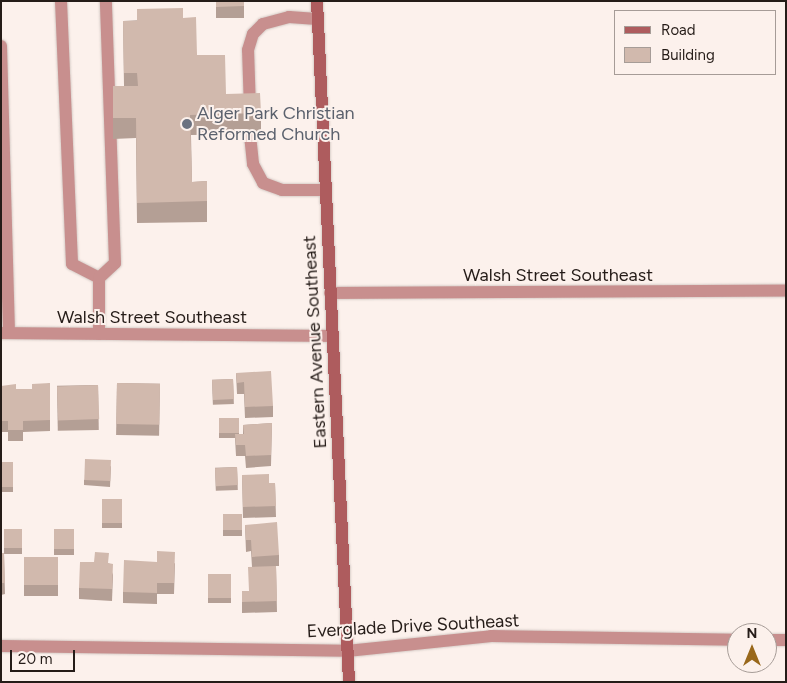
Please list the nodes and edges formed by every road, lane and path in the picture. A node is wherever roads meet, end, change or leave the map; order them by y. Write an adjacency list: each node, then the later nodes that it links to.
1 (61, 1): 9 (street)
2 (106, 1): 9 (street)
3 (317, 1): 4 (main road, Eastern Avenue Southeast)
4 (317, 18): 6 (street); 8 (main road, Eastern Avenue Southeast)
5 (1, 46): 12 (street)
6 (250, 114)
7 (250, 135): 8 (street)
8 (326, 190): 11 (main road, Eastern Avenue Southeast)
9 (99, 278): 13 (street)
10 (786, 291): 11 (street, Walsh Street Southeast)
11 (330, 293): 14 (main road, Eastern Avenue Southeast)
12 (5, 333): 13 (street, Walsh Street Southeast)
13 (99, 334): 14 (street, Walsh Street Southeast)
14 (332, 336): 17 (main road, Eastern Avenue Southeast)
15 (727, 640): 17 (street, Everglade Drive Southeast)
16 (1, 646): 17 (street, Everglade Drive Southeast)
17 (347, 651): 18 (main road, Eastern Avenue Southeast)
18 (349, 682)

